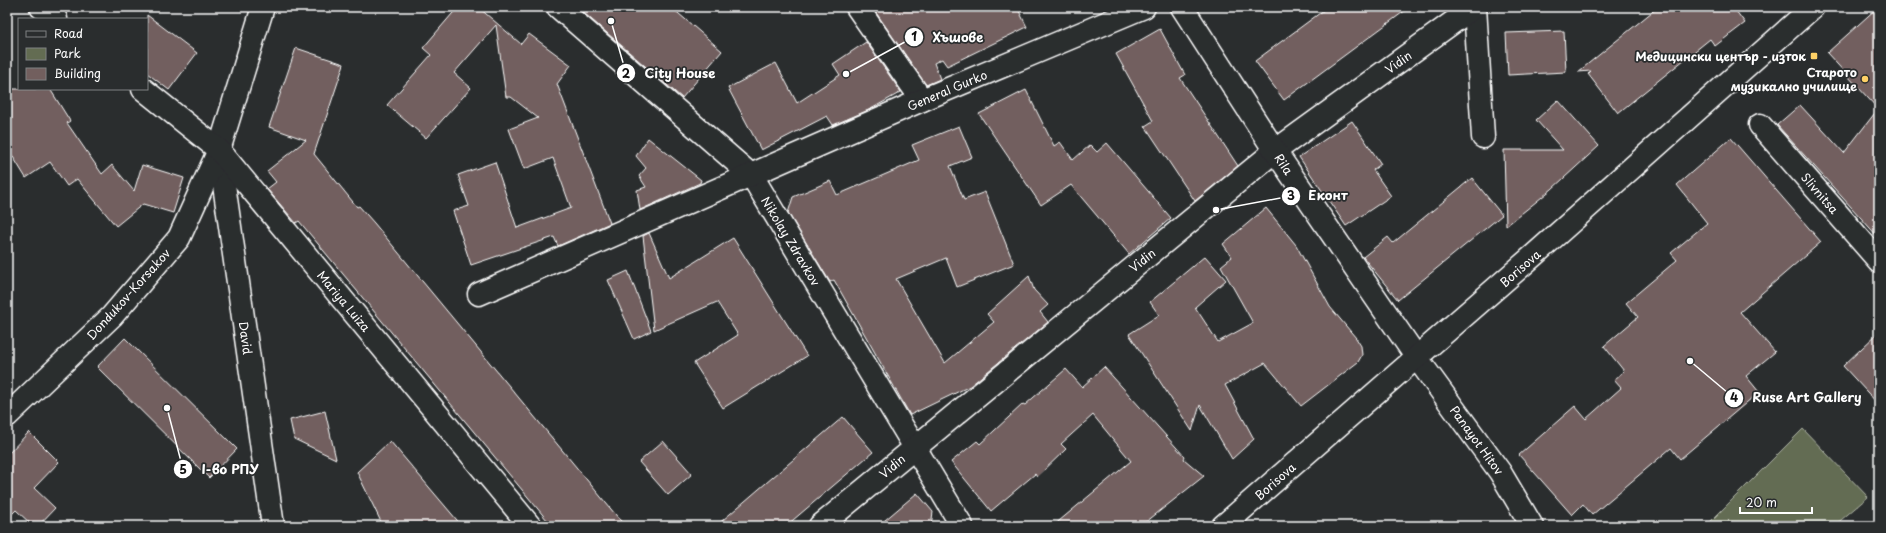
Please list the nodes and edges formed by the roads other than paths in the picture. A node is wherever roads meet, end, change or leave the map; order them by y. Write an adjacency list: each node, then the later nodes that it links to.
1 (41, 7): 9 (street)
2 (263, 7): 14 (street, Dondukov-Korsakov)
3 (558, 7): 16 (street, Nikolay Zdravkov)
4 (857, 7): 11 (street)
5 (1144, 7): 11 (street, General Gurko)
6 (1182, 7): 15 (street, Rila)
7 (1474, 7): 13 (street); 15 (street, Vidin)
8 (1813, 7): 19 (street, Borisova)
9 (55, 18)
10 (144, 90): 14 (street, Mariya Luiza)
11 (922, 100): 16 (street, General Gurko)
12 (1760, 125): 17 (street, Slivnitsa)
13 (1483, 137)
14 (219, 150): 20 (street, Dondukov-Korsakov); 22 (street, David); 23 (street, Mariya Luiza)
15 (1275, 151): 19 (street, Rila); 21 (street, Vidin)
16 (752, 176): 18 (street, General Gurko); 21 (street, Nikolay Zdravkov)
17 (1879, 261)
18 (478, 294)
19 (1417, 358): 26 (street, Borisova); 27 (street, Panayot Hitov)
20 (7, 416)
21 (915, 446): 24 (street, Vidin); 25 (street, Nikolay Zdravkov)
22 (273, 526)
23 (530, 526)
24 (820, 526)
25 (962, 526)
26 (1223, 526)
27 (1532, 526)

